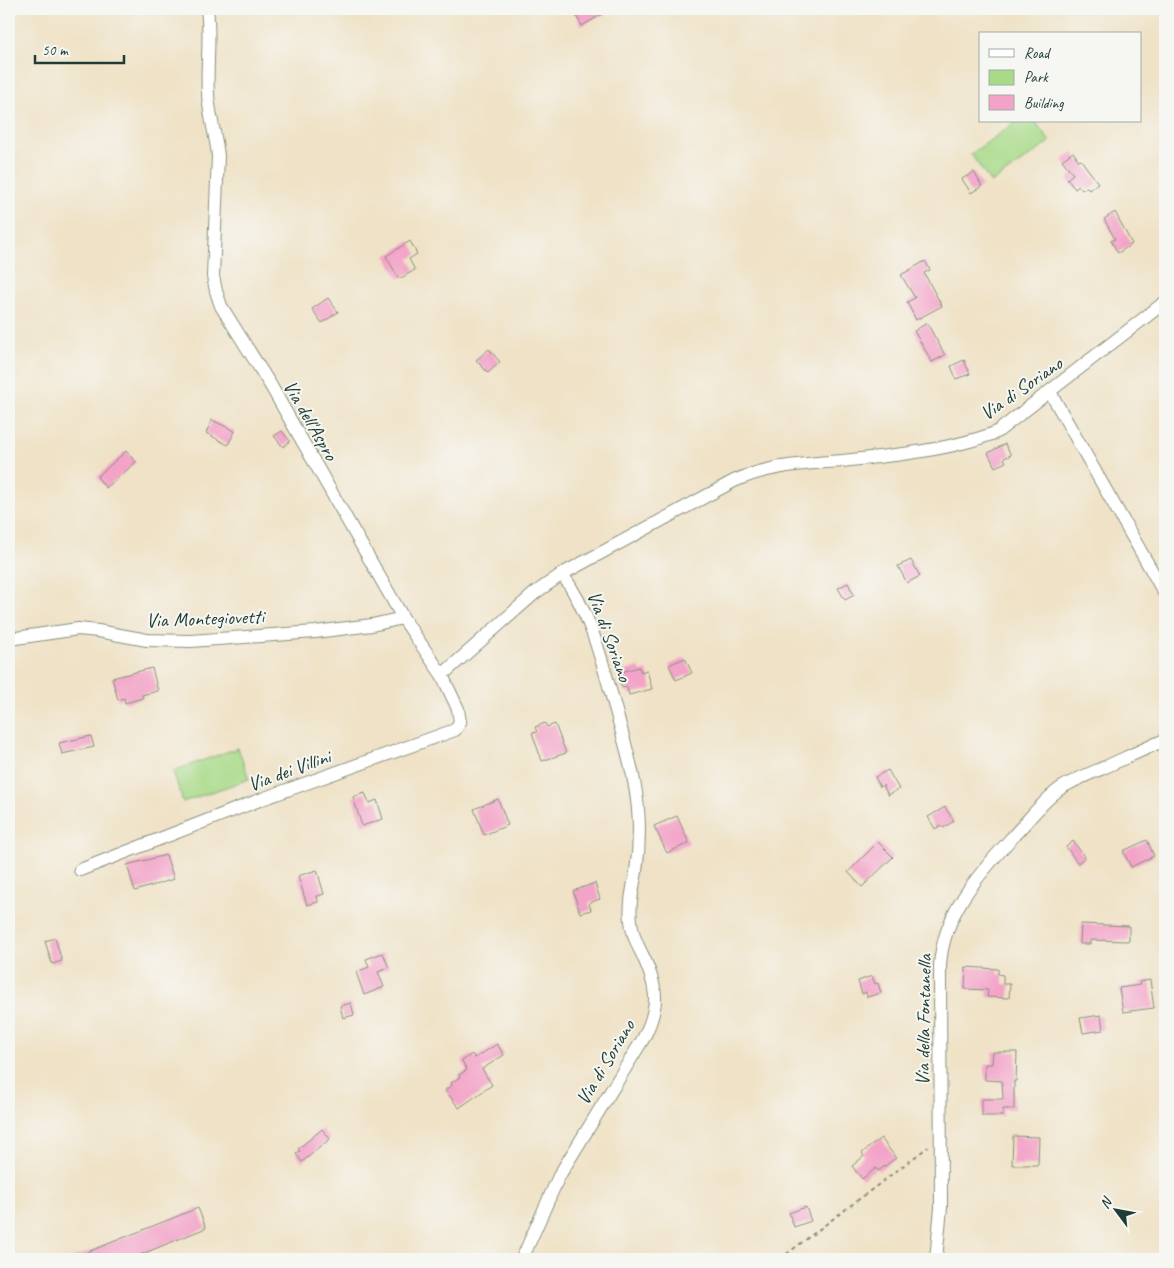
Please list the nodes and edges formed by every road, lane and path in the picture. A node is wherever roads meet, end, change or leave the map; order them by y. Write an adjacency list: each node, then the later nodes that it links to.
1 (207, 9): 6 (street, Via dell'Aspro)
2 (1165, 302): 3 (street, Via di Soriano)
3 (1050, 392): 4 (street, Via di Soriano); 5 (street)
4 (562, 574): 8 (street); 12 (street, Via di Soriano)
5 (1165, 594)
6 (403, 618): 7 (street, Via Montegiovetti); 8 (street, Via dell'Aspro)
7 (9, 639)
8 (442, 674): 10 (street, Via dei Villini)
9 (1165, 740): 11 (street, Via della Fontanella)
10 (80, 870)
11 (941, 1137): 13 (path); 14 (street, Via della Fontanella)
12 (522, 1259)
13 (780, 1259)
14 (936, 1259)

